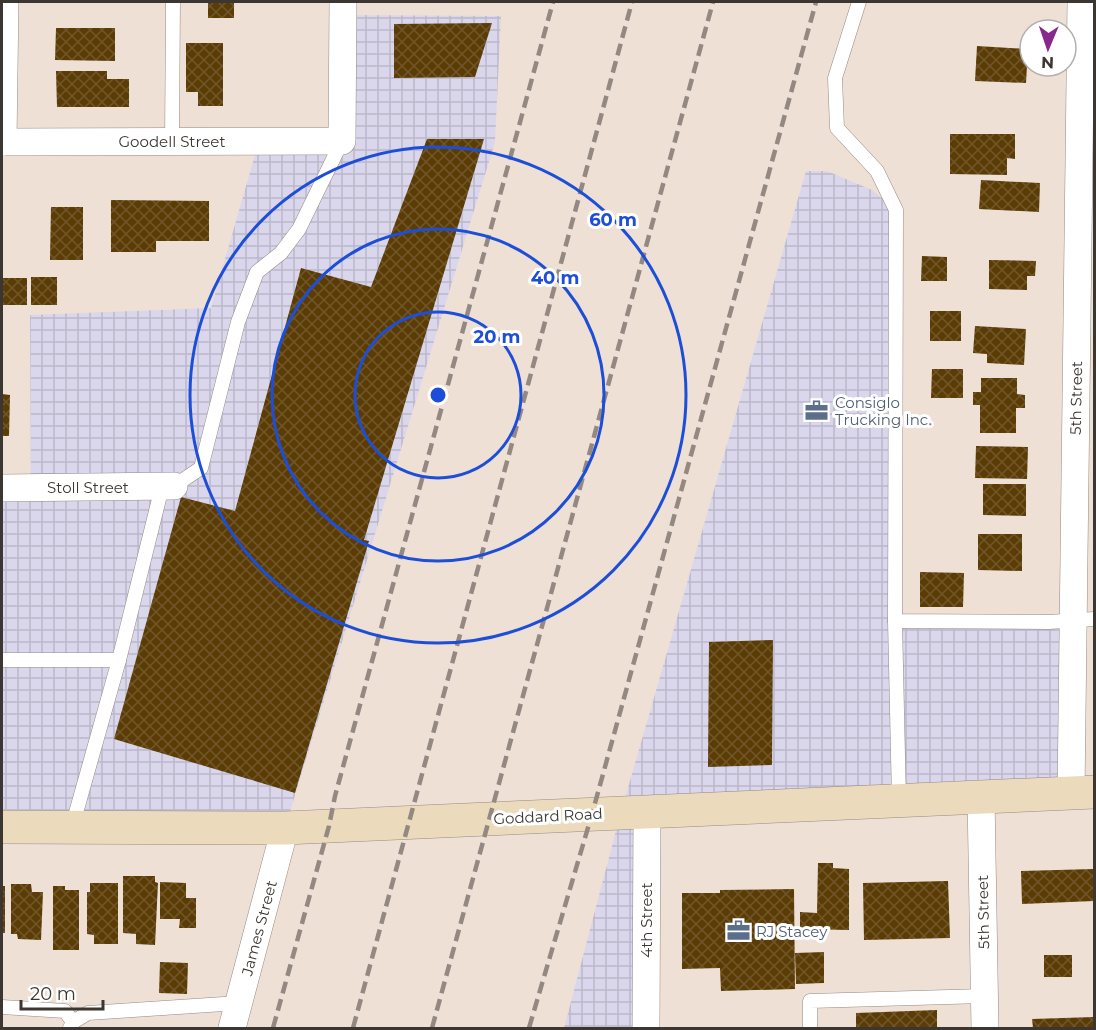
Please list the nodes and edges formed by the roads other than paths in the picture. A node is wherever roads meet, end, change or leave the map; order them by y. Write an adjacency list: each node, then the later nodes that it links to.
1 (5, 2): 8 (street)
2 (173, 2): 6 (lane)
3 (343, 2): 7 (street)
4 (859, 2): 12 (lane)
5 (1081, 2): 11 (street, 5th Street)
6 (172, 141): 7 (street, Goodell Street); 8 (street, Goodell Street)
7 (342, 141): 9 (lane)
8 (2, 142)
9 (168, 487): 10 (street, Stoll Street); 14 (lane)
10 (2, 488)
11 (1084, 620): 12 (lane); 15 (street, 5th Street)
12 (895, 621): 17 (lane)
13 (2, 660): 14 (lane)
14 (119, 660): 20 (lane)
15 (1083, 793): 16 (street, Goddard Road)
16 (981, 796): 17 (street, Goddard Road); 22 (street, 5th Street)
17 (898, 800): 18 (street, Goddard Road)
18 (647, 811): 21 (street, Goddard Road); 27 (street, 4th Street)
19 (2, 827): 20 (street, Goddard Road)
20 (72, 827): 21 (street, Goddard Road)
21 (285, 828): 23 (street, James Street)
22 (984, 996): 28 (lane); 29 (street, 5th Street)
23 (239, 1003): 25 (lane); 26 (street, James Street)
24 (2, 1007): 25 (lane)
25 (71, 1025)
26 (232, 1029)
27 (646, 1029)
28 (810, 1029)
29 (985, 1029)

